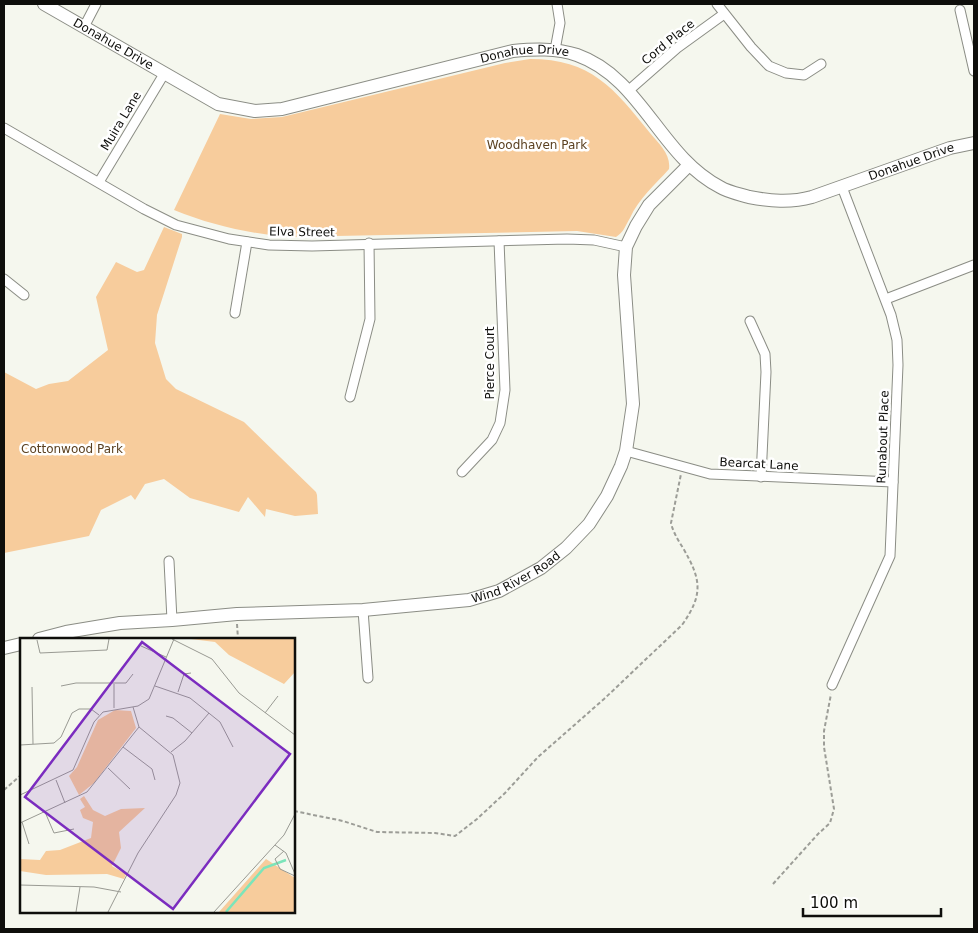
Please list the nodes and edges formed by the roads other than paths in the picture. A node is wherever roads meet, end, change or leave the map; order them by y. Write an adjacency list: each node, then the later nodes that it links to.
1 (44, 4): 7 (street, Donahue Drive)
2 (96, 4): 7 (street)
3 (557, 4): 8 (street)
4 (717, 4): 6 (street)
5 (960, 10): 10 (street)
6 (724, 14): 9 (street); 12 (street, Cord Place)
7 (84, 26): 11 (street, Donahue Drive)
8 (555, 50): 11 (street, Donahue Drive); 12 (street, Donahue Drive)
9 (821, 64)
10 (974, 71)
11 (164, 74): 16 (street, Muira Lane)
12 (628, 91): 15 (street, Donahue Drive)
13 (4, 128): 16 (street, Elva Street)
14 (974, 143): 17 (street, Donahue Drive)
15 (689, 164): 17 (street, Donahue Drive); 21 (street, Wind River Road)
16 (99, 182): 19 (street, Elva Street)
17 (842, 187): 25 (street, Runabout Place)
18 (499, 241): 20 (street, Elva Street); 21 (street, Elva Street); 30 (street, Pierce Court)
19 (247, 242): 20 (street, Elva Street); 26 (street)
20 (368, 243): 28 (street)
21 (626, 247): 29 (street, Wind River Road)
22 (974, 265): 25 (street)
23 (4, 279): 24 (street)
24 (24, 295)
25 (886, 299): 32 (street, Runabout Place)
26 (235, 313)
27 (750, 320): 31 (street)
28 (350, 397)
29 (626, 451): 31 (street, Bearcat Lane); 34 (street, Wind River Road)
30 (462, 472)
31 (761, 477): 32 (street, Bearcat Lane)
32 (893, 482): 40 (street, Runabout Place)
33 (169, 561): 35 (street)
34 (363, 610): 35 (street, Wind River Road); 39 (street)
35 (172, 620): 36 (street, Wind River Road)
36 (43, 638)
37 (20, 644): 38 (street)
38 (4, 648)
39 (368, 678)
40 (832, 684)

